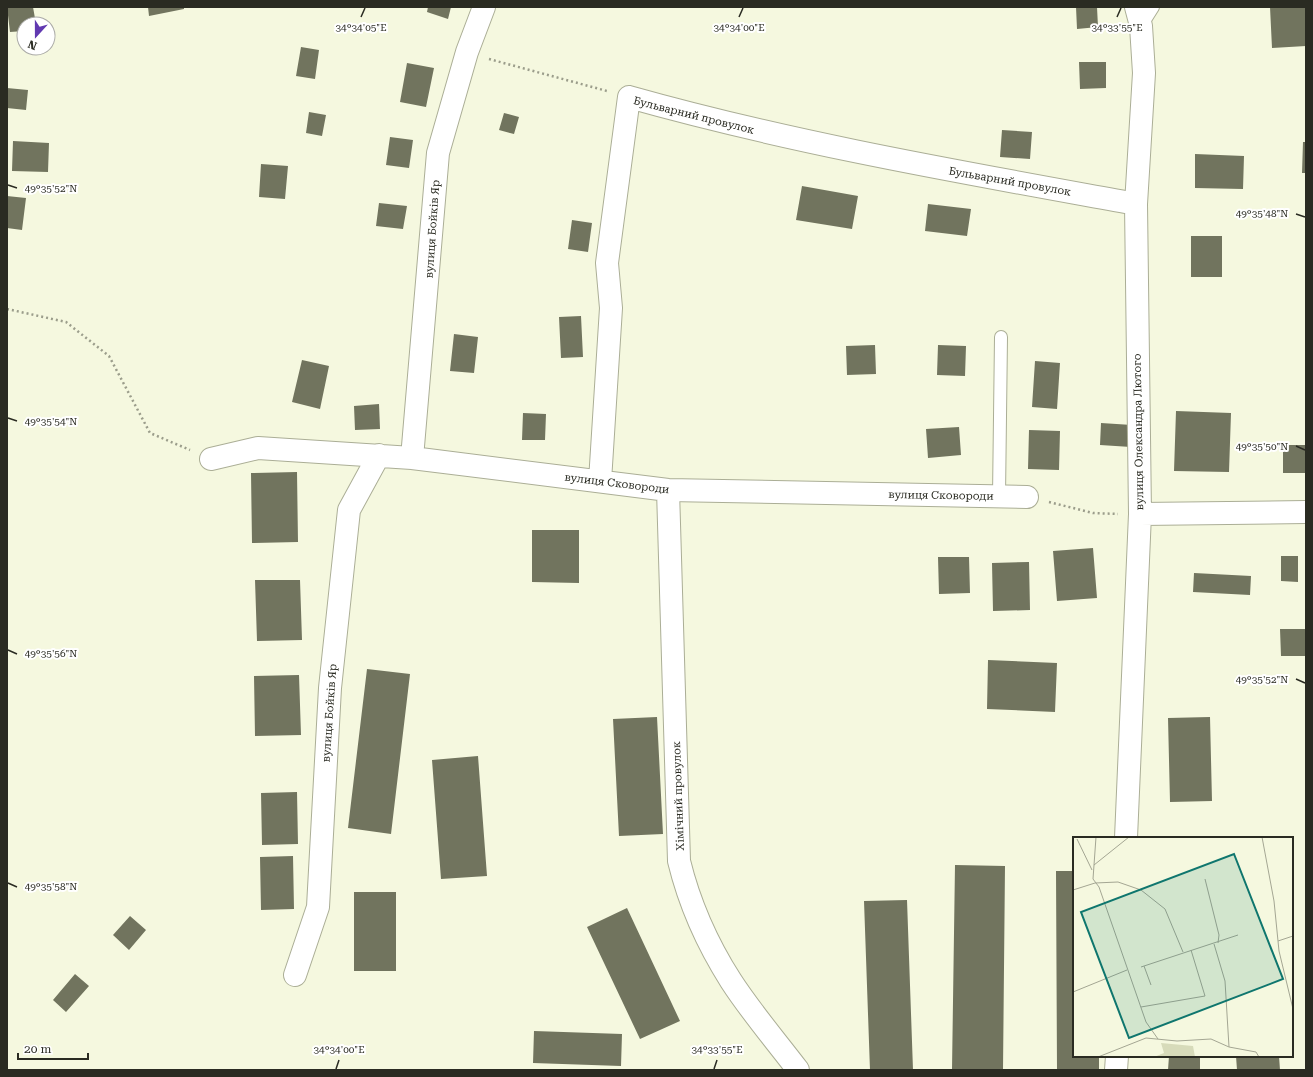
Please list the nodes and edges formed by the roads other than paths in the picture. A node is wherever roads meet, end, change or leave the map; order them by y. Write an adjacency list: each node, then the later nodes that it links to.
1 (484, 7): 7 (street, вулиця Бойків Яр)
2 (1153, 7): 3 (lane, вулиця Олександра Лютого)
3 (1139, 17): 4 (street, вулиця Олександра Лютого)
4 (1136, 204): 9 (street, Бульварний провулок); 14 (street, вулиця Олександра Лютого)
5 (1001, 338): 11 (lane)
6 (378, 455): 7 (street, вулиця Сковороди); 8 (street, вулиця Сковороди); 16 (street, вулиця Бойків Яр)
7 (412, 458): 9 (street, вулиця Сковороди)
8 (211, 459)
9 (600, 481): 10 (street, вулиця Сковороди)
10 (668, 490): 11 (street, вулиця Сковороди); 18 (street, Хімічний провулок)
11 (999, 496): 12 (street, вулиця Сковороди)
12 (1027, 497)
13 (1306, 512): 14 (street)
14 (1140, 514): 15 (street, вулиця Олександра Лютого)
15 (1126, 837)
16 (295, 975)
17 (1117, 1057): 19 (street)
18 (798, 1070)
19 (1116, 1070)

